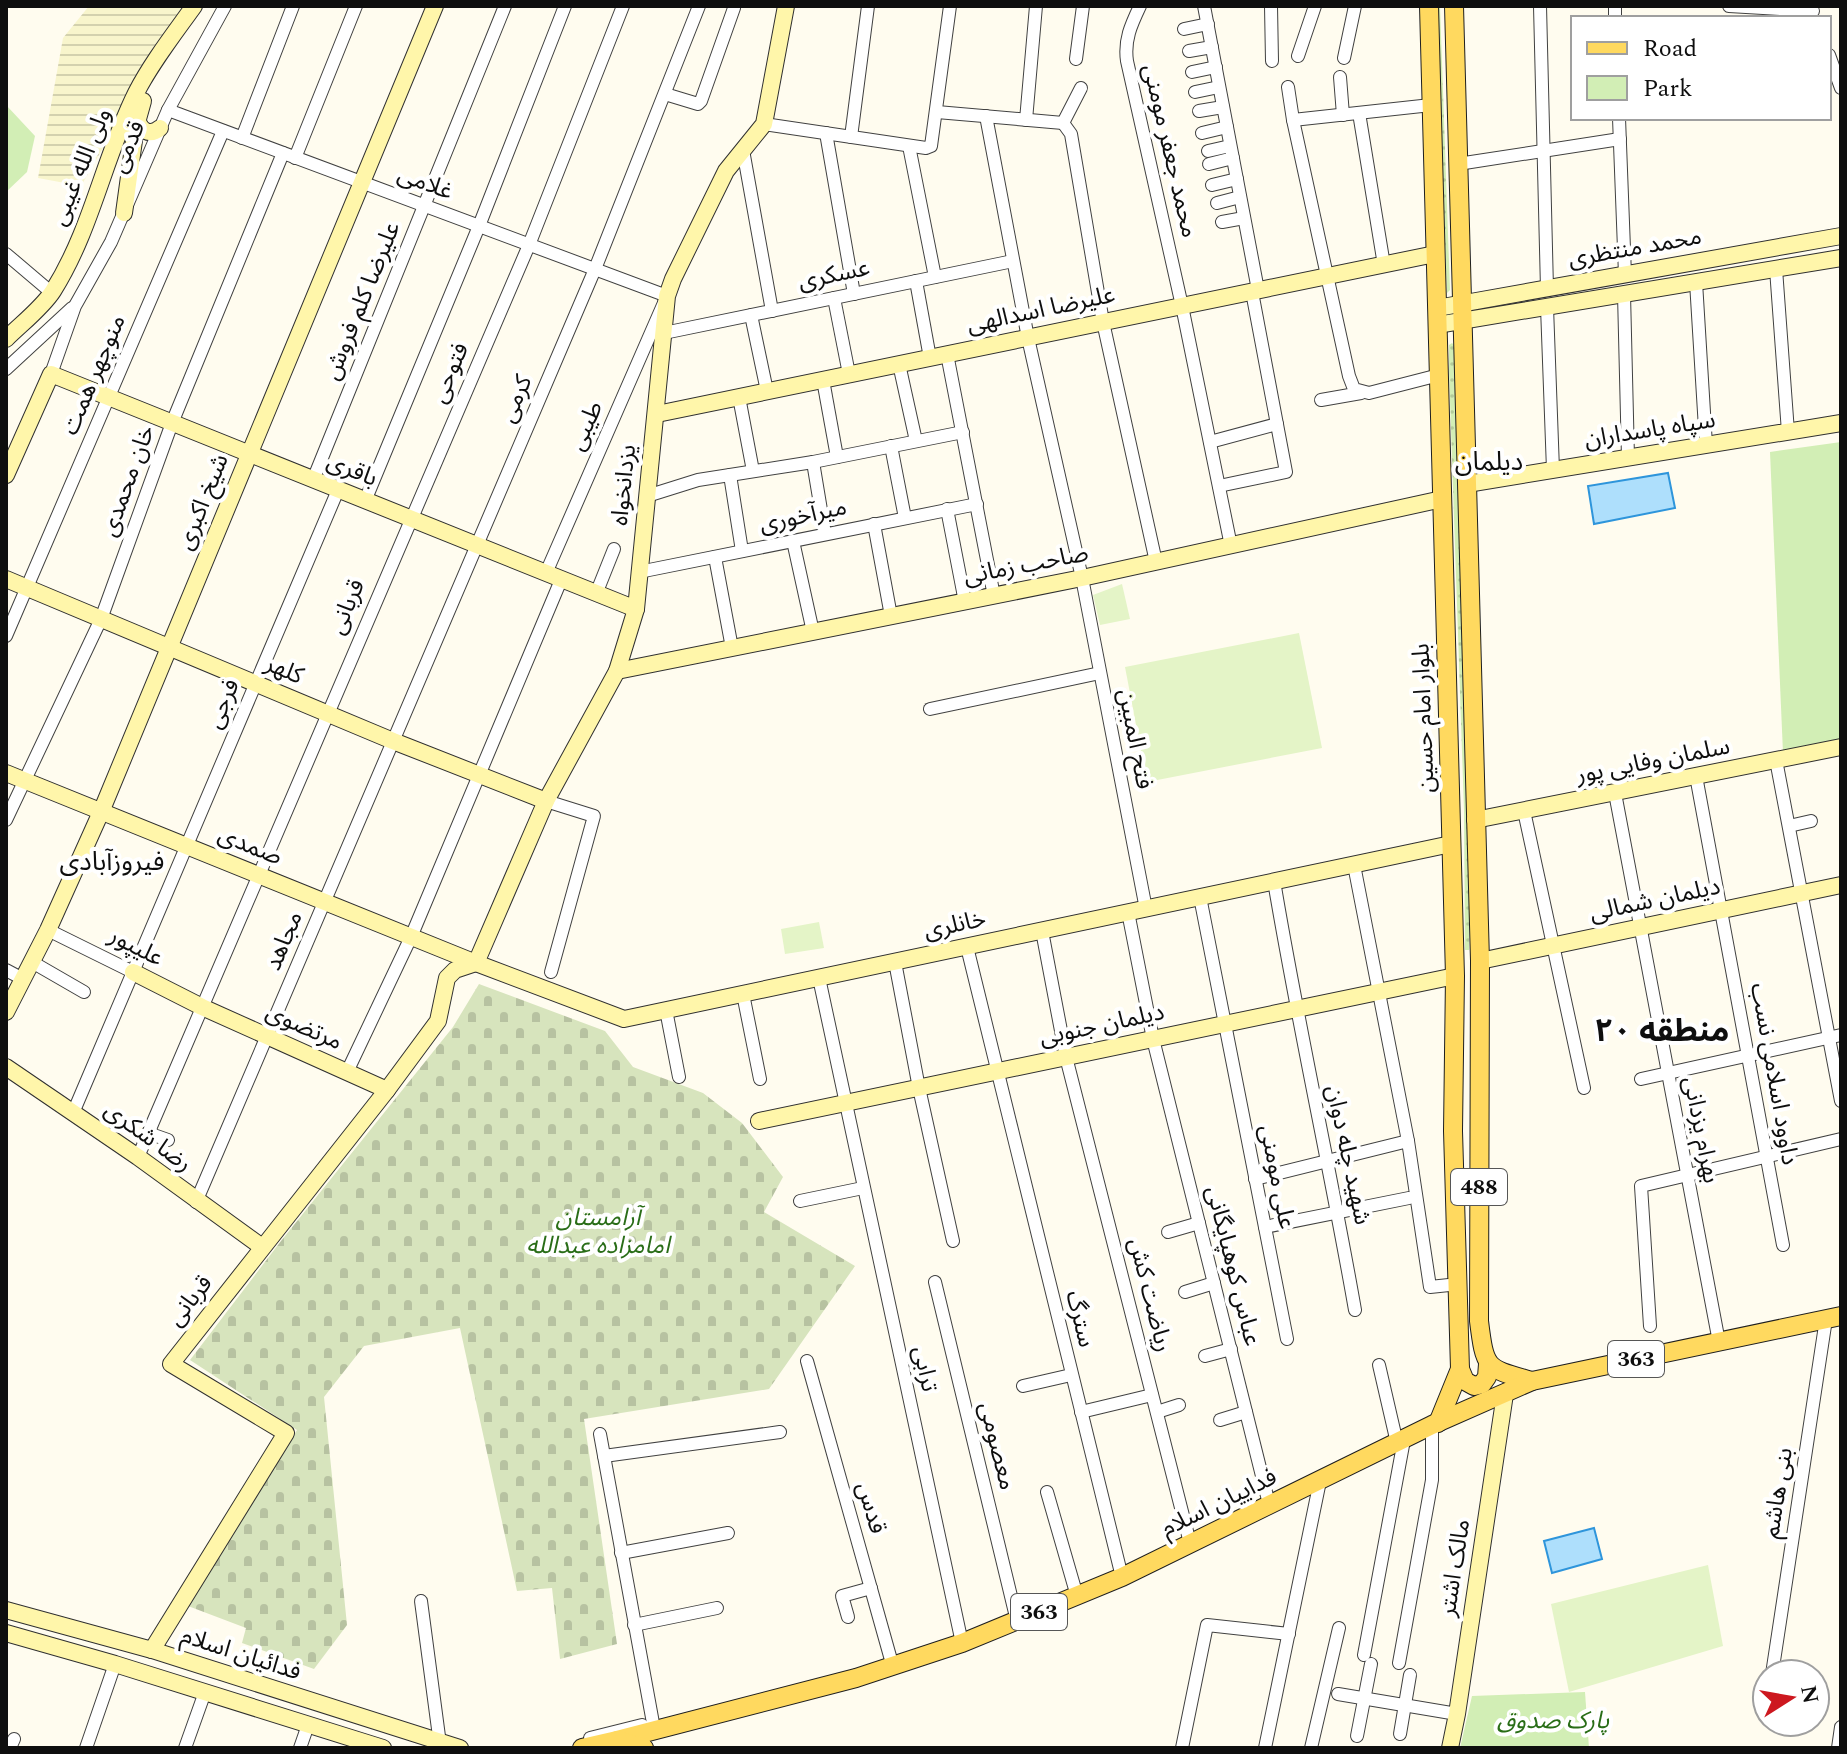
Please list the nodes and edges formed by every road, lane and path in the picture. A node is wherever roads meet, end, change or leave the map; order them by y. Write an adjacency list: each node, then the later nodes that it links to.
1 (194, 6): 29 (street, ولی الله غیبی)
2 (225, 6): 48 (street, قدمی)
3 (293, 6): 66 (street)
4 (356, 6): 72 (street, خان محمدی)
5 (435, 6): 76 (street, شیخ اکبری)
6 (505, 6): 80 (street, علیرضا کلم فروش)
7 (565, 6): 84 (street)
8 (623, 6): 86 (street, فتوحی)
9 (699, 6): 45 (street, کرمی)
10 (786, 6): 59 (street, یزدانخواه)
11 (868, 6): 65 (street)
12 (950, 6): 50 (street)
13 (1036, 6): 55 (street)
14 (1083, 6): 34 (street)
15 (1140, 6): 108 (street, محمد جعفر مومنی)
16 (1204, 6): 27 (street)
17 (1271, 6): 36 (street)
18 (1315, 6): 32 (street)
19 (1355, 6): 33 (street)
20 (1429, 6): 46 (main road, بلوار امام حسین / 488)
21 (1454, 6): 74 (main road, بلوار امام حسین / 488)
22 (1729, 6): 23 (street)
23 (1739, 6): 26 (street)
24 (734, 8): 45 (street)
25 (1540, 8): 70 (street)
26 (1813, 12)
27 (1208, 24): 28 (street); 30 (street)
28 (1184, 29)
29 (165, 47): 54 (street); 101 (street, ولی الله غیبی)
30 (1212, 47): 31 (street); 37 (street)
31 (1189, 51)
32 (1298, 56)
33 (1344, 58)
34 (1076, 59)
35 (1831, 60): 43 (street)
36 (1272, 61)
37 (1216, 67): 38 (street); 40 (street)
38 (1192, 72)
39 (1340, 77): 52 (street)
40 (1219, 87): 44 (street); 47 (street)
41 (1288, 87): 56 (street)
42 (1081, 88): 58 (street)
43 (1841, 88)
44 (1195, 92)
45 (665, 94): 92 (street, کرمی)
46 (1431, 105): 51 (street); 88 (main road, بلوار امام حسین / 488)
47 (1223, 107): 49 (street); 60 (street)
48 (168, 110): 61 (street, قدمی); 62 (street, غلامی)
49 (1199, 111)
50 (937, 112): 53 (street); 68 (street)
51 (1359, 113): 52 (street); 91 (street)
52 (1343, 115): 56 (street)
53 (986, 116): 55 (street); 90 (street, فتح المبین)
54 (137, 117): 61 (street); 81 (street)
55 (1026, 120): 58 (street)
56 (1293, 120): 94 (street)
57 (1619, 120): 67 (street)
58 (1063, 123): 115 (street)
59 (764, 124): 63 (street); 69 (street, یزدانخواه)
60 (1227, 127): 64 (street); 71 (street)
61 (160, 128): 81 (street, قدمی)
62 (223, 131): 66 (street, غلامی); 128 (street, منوچهر همت)
63 (826, 133): 65 (street); 102 (street)
64 (1202, 133)
65 (851, 137): 68 (street)
66 (242, 138): 72 (street, غلامی)
67 (1620, 139): 70 (street); 95 (street)
68 (909, 146): 96 (street)
69 (743, 150): 104 (street, یزدانخواه); 110 (street)
70 (1544, 151): 74 (street); 99 (street)
71 (1232, 152): 73 (street); 75 (street)
72 (289, 156): 76 (street, غلامی); 132 (street, خان محمدی)
73 (1209, 158)
74 (1458, 164): 111 (main road, بلوار امام حسین / 488)
75 (1237, 179): 77 (street); 78 (street)
76 (362, 182): 80 (street, غلامی); 141 (street, شیخ اکبری)
77 (1212, 185)
78 (1240, 197): 79 (street); 82 (street)
79 (1217, 203)
80 (425, 206): 84 (street, غلامی); 149 (street, علیرضا کلم فروش)
81 (124, 213): 107 (street, قدمی)
82 (1244, 218): 83 (street); 100 (street)
83 (1222, 222)
84 (479, 226): 86 (street, غلامی); 155 (street)
85 (1841, 236): 95 (street, محمد منتظری)
86 (529, 245): 92 (street, غلامی); 159 (street, فتوحی)
87 (6, 254): 101 (street)
88 (1435, 254): 91 (street, علیرضا اسدالهی); 114 (main road, بلوار امام حسین / 488)
89 (1841, 258): 93 (street, محمد منتظری)
90 (1013, 261): 96 (street, عسکری); 117 (street, فتح المبین)
91 (1384, 265): 94 (street, علیرضا اسدالهی)
92 (595, 269): 104 (street, غلامی); 163 (street, کرمی)
93 (1776, 269): 98 (street, محمد منتظری); 136 (street)
94 (1328, 275): 100 (street, علیرضا اسدالهی); 127 (street)
95 (1625, 275): 99 (street, محمد منتظری)
96 (935, 277): 97 (street, عسکری)
97 (916, 281): 102 (street, عسکری); 119 (street)
98 (1696, 282): 103 (street, محمد منتظری); 139 (street)
99 (1547, 289): 105 (street, محمد منتظری)
100 (1255, 291): 108 (street, علیرضا اسدالهی); 134 (street)
101 (52, 293): 118 (street, ولی الله غیبی)
102 (854, 294): 106 (street, عسکری)
103 (1624, 294): 109 (street, محمد منتظری); 143 (street)
104 (667, 296): 116 (street, یزدانخواه); 170 (street, طیبی)
105 (1507, 296): 111 (street, محمد منتظری); 112 (street)
106 (834, 298): 110 (street, عسکری); 123 (street)
107 (75, 306): 121 (street); 122 (street)
108 (1182, 306): 115 (street, علیرضا اسدالهی); 138 (street, محمد جعفر مومنی)
109 (1547, 307): 112 (street, محمد منتظری); 145 (street)
110 (772, 311): 113 (street, عسکری)
111 (1462, 313): 112 (street, محمد منتظری); 114 (street, محمد منتظری); 150 (main road, بلوار امام حسین / 488)
112 (1509, 314)
113 (751, 315): 116 (street, عسکری); 126 (street)
114 (1437, 317): 124 (main road, بلوار امام حسین / 488)
115 (1103, 322): 117 (street, علیرضا اسدالهی); 168 (street)
116 (664, 333): 131 (street, یزدانخواه)
117 (1028, 338): 119 (street, علیرضا اسدالهی); 171 (street, فتح المبین)
118 (6, 339)
119 (938, 356): 120 (street, علیرضا اسدالهی); 135 (street)
120 (899, 364): 123 (street, علیرضا اسدالهی); 137 (street)
121 (6, 369)
122 (51, 374): 128 (street, باقری); 147 (street)
123 (849, 374): 125 (street, علیرضا اسدالهی)
124 (1439, 375): 127 (street); 154 (main road, بلوار امام حسین / 488)
125 (823, 380): 126 (street, علیرضا اسدالهی); 142 (street)
126 (767, 391): 129 (street, علیرضا اسدالهی)
127 (1357, 391): 130 (street)
128 (108, 397): 132 (street, باقری); 173 (street, منوچهر همت)
129 (739, 397): 131 (street, علیرضا اسدالهی); 146 (street)
130 (1321, 400)
131 (657, 414): 153 (street, یزدانخواه)
132 (172, 423): 141 (street, باقری); 179 (street, خان محمدی)
133 (1841, 423): 136 (street, سپاه پاسداران)
134 (1277, 424): 138 (street); 151 (street)
135 (963, 432): 137 (street); 156 (street)
136 (1788, 432): 139 (street, سپاه پاسداران)
137 (916, 441): 140 (street)
138 (1210, 442): 151 (street, محمد جعفر مومنی)
139 (1706, 445): 143 (street, سپاه پاسداران)
140 (891, 446): 142 (street); 158 (street)
141 (249, 454): 149 (street, باقری); 182 (street, شیخ اکبری)
142 (837, 457): 144 (street)
143 (1628, 458): 145 (street, سپاه پاسداران)
144 (813, 462): 146 (street); 161 (street)
145 (1553, 470): 150 (street, سپاه پاسداران)
146 (753, 471): 148 (street)
147 (6, 475)
148 (730, 475): 153 (street); 166 (street)
149 (313, 480): 152 (street, باقری)
150 (1467, 484): 201 (main road, بلوار امام حسین / 488)
151 (1219, 486): 164 (street, محمد جعفر مومنی)
152 (338, 490): 155 (street, باقری); 186 (street, فرجی)
153 (647, 496): 169 (street, یزدانخواه)
154 (1442, 499): 164 (street, صاحب زمانی); 204 (main road, بلوار امام حسین / 488)
155 (365, 501): 159 (street, باقری)
156 (977, 504): 157 (street, میرآخوری); 175 (street)
157 (947, 509): 158 (street, میرآخوری); 176 (street)
158 (905, 518): 160 (street, میرآخوری)
159 (411, 519): 163 (street, باقری); 188 (street, قربانی)
160 (874, 524): 161 (street, میرآخوری); 178 (street)
161 (825, 534): 162 (street, میرآخوری)
162 (793, 541): 166 (street, میرآخوری); 180 (street)
163 (477, 546): 170 (street, باقری); 189 (street, کرمی)
164 (1231, 546): 168 (street, صاحب زمانی)
165 (614, 549): 174 (street)
166 (742, 551): 167 (street, میرآخوری)
167 (715, 557): 169 (street, میرآخوری); 183 (street)
168 (1156, 562): 171 (street, صاحب زمانی)
169 (639, 572): 177 (street, یزدانخواه)
170 (554, 576): 174 (street, باقری); 193 (street, طیبی)
171 (1082, 578): 175 (street, صاحب زمانی); 185 (street, فتح المبین)
172 (6, 579): 173 (street, کلهر)
173 (27, 588): 179 (street, کلهر); 181 (street, منوچهر همت)
174 (596, 594): 177 (street, باقری)
175 (994, 596): 176 (street, صاحب زمانی)
176 (965, 602): 178 (street, صاحب زمانی)
177 (636, 609): 184 (street, یزدانخواه)
178 (891, 616): 180 (street, صاحب زمانی)
179 (101, 619): 182 (street, کلهر); 195 (street, خان محمدی)
180 (813, 632): 183 (street, صاحب زمانی)
181 (6, 636)
182 (169, 648): 186 (street, کلهر); 199 (street, شیخ اکبری)
183 (732, 648): 184 (street, صاحب زمانی)
184 (617, 671): 197 (street, یزدانخواه)
185 (1100, 673): 187 (street); 213 (street, فتح المبین)
186 (255, 683): 188 (street, کلهر); 205 (street, فرجی)
187 (930, 709)
188 (328, 714): 189 (street, کلهر); 207 (street, قربانی)
189 (393, 741): 193 (street, کلهر); 212 (street, مجاهد)
190 (1841, 747): 191 (street, سلمان وفایی پور)
191 (1776, 760): 194 (street, سلمان وفایی پور); 203 (street)
192 (6, 773): 195 (street, صمدی)
193 (481, 776): 197 (street, کلهر); 219 (street, طیبی)
194 (1696, 776): 196 (street, سلمان وفایی پور); 214 (street, داوود اسلامی نسب)
195 (26, 781): 199 (street, صمدی); 200 (street, خان محمدی)
196 (1615, 793): 198 (street, سلمان وفایی پور); 216 (street, بهرام یزدانی)
197 (546, 801): 225 (street, یزدانخواه); 228 (street)
198 (1524, 811): 201 (street, سلمان وفایی پور); 220 (street)
199 (101, 812): 205 (street, صمدی); 217 (street, شیخ اکبری)
200 (6, 820)
201 (1475, 820): 222 (main road, بلوار امام حسین / 488)
202 (1811, 821): 203 (street)
203 (1789, 826): 211 (street)
204 (1451, 844): 206 (street, خانلری); 229 (main road, بلوار امام حسین / 488)
205 (186, 846): 207 (street, صمدی); 227 (street, فرجی)
206 (1354, 865): 208 (street, خانلری); 233 (street)
207 (258, 875): 212 (street, صمدی); 235 (street, قربانی)
208 (1274, 881): 210 (street, خانلری); 236 (street, شهید چله دوان)
209 (1841, 885): 211 (street, دیلمان شمالی)
210 (1200, 897): 213 (street, خانلری); 239 (street, علی مومنی)
211 (1803, 899): 214 (street, دیلمان شمالی); 241 (street)
212 (324, 902): 219 (street, صمدی); 240 (street, مجاهد)
213 (1146, 909): 215 (street, خانلری)
214 (1721, 910): 216 (street, دیلمان شمالی); 243 (street, داوود اسلامی نسب)
215 (1128, 912): 218 (street, خانلری); 242 (street, عباس کوهپایگانی)
216 (1640, 927): 220 (street, دیلمان شمالی); 248 (street, بهرام یزدانی)
217 (48, 930): 223 (street, شیخ اکبری); 227 (street, علیپور)
218 (1042, 931): 221 (street, خانلری); 244 (street, ریاضت کش)
219 (411, 937): 225 (street, صمدی); 246 (street, طیبی)
220 (1553, 946): 222 (street, دیلمان شمالی); 253 (street)
221 (967, 947): 224 (street, خانلری); 247 (street, سترگ)
222 (1480, 961): 293 (main road, بلوار امام حسین / 488)
223 (32, 962): 231 (street, شیخ اکبری); 232 (street)
224 (895, 962): 230 (street, خانلری); 252 (street)
225 (476, 963): 237 (street, خانلری); 254 (street, قربانی)
226 (6, 970): 231 (street)
227 (133, 972): 235 (street, علیپور); 257 (street, فرجی)
228 (551, 972)
229 (1455, 976): 233 (street, دیلمان جنوبی); 295 (main road, بلوار امام حسین / 488)
230 (819, 978): 234 (street, خانلری); 256 (street, ترابی)
231 (23, 979): 238 (street, شیخ اکبری)
232 (84, 992)
233 (1379, 992): 236 (street, دیلمان جنوبی); 262 (street)
234 (743, 994): 237 (street, خانلری); 250 (street)
235 (202, 1007): 240 (street, مرتضوی); 259 (street, قربانی)
236 (1295, 1009): 239 (street, دیلمان جنوبی); 265 (street, شهید چله دوان)
237 (666, 1010): 249 (street)
238 (6, 1012)
239 (1224, 1024): 242 (street, دیلمان جنوبی); 267 (street, علی مومنی)
240 (267, 1036): 246 (street, مرتضوی); 271 (street, مجاهد)
241 (1835, 1036): 243 (street); 255 (street)
242 (1153, 1039): 244 (street, دیلمان جنوبی); 273 (street, عباس کوهپایگانی)
243 (1748, 1056): 248 (street); 264 (street, داوود اسلامی نسب)
244 (1066, 1057): 247 (street, دیلمان جنوبی); 278 (street, ریاضت کش)
245 (6, 1067): 257 (street, رضا شکری)
246 (347, 1072): 254 (street, مرتضوی)
247 (996, 1072): 252 (street, دیلمان جنوبی); 296 (street, سترگ)
248 (1668, 1073): 251 (street); 266 (street, بهرام یزدانی)
249 (679, 1077)
250 (760, 1079)
251 (1641, 1079)
252 (919, 1088): 256 (street, دیلمان جنوبی); 277 (street)
253 (1584, 1088)
254 (387, 1090): 280 (street, قربانی)
255 (1841, 1101)
256 (845, 1103): 258 (street, دیلمان جنوبی); 268 (street, ترابی)
257 (73, 1113): 263 (street, رضا شکری)
258 (759, 1121)
259 (148, 1133): 261 (street); 263 (street, قربانی)
260 (1841, 1139): 264 (street)
261 (168, 1140)
262 (1408, 1141): 265 (street); 283 (street)
263 (138, 1157): 271 (street, رضا شکری)
264 (1766, 1157): 266 (street); 279 (street, داوود اسلامی نسب)
265 (1328, 1163): 267 (street); 272 (street, شهید چله دوان)
266 (1688, 1175): 287 (street); 289 (street, بهرام یزدانی)
267 (1255, 1179): 274 (street, علی مومنی)
268 (863, 1188): 270 (street); 330 (street, ترابی)
269 (1409, 1198): 272 (street)
270 (800, 1201)
271 (196, 1202): 280 (street, رضا شکری)
272 (1338, 1211): 274 (street); 285 (street, شهید چله دوان)
273 (1199, 1223): 275 (street); 282 (street, عباس کوهپایگانی)
274 (1265, 1227): 288 (street, علی مومنی)
275 (1168, 1232)
276 (1129, 1238): 278 (street)
277 (953, 1241)
278 (1113, 1242): 300 (street, ریاضت کش)
279 (1783, 1245)
280 (262, 1247): 331 (street, قربانی)
281 (935, 1282): 325 (street, معصومی)
282 (1214, 1283): 284 (street); 290 (street, عباس کوهپایگانی)
283 (1449, 1285)
284 (1185, 1292)
285 (1355, 1310)
286 (1834, 1317): 289 (main road, فداییان اسلام / 363); 332 (street, بنی هاشم)
287 (1650, 1326)
288 (1287, 1339)
289 (1719, 1342): 297 (main road, فداییان اسلام / 363)
290 (1231, 1349): 291 (street); 304 (street, عباس کوهپایگانی)
291 (1205, 1356)
292 (807, 1361): 318 (street, قدس)
293 (1488, 1364): 295 (main road); 297 (main road)
294 (1379, 1365): 309 (street)
295 (1460, 1369): 306 (main road, بلوار امام حسین / 488)
296 (1071, 1375): 298 (street); 302 (street, سترگ)
297 (1532, 1381): 299 (main road, فداییان اسلام / 363)
298 (1023, 1386)
299 (1505, 1394): 306 (main road, فداییان اسلام / 363); 341 (street, مالک اشتر)
300 (1152, 1395): 302 (street); 303 (street, ریاضت کش)
301 (1179, 1405): 303 (street)
302 (1081, 1412): 317 (street, سترگ)
303 (1157, 1412): 315 (street, ریاضت کش)
304 (1246, 1412): 305 (street); 313 (street, عباس کوهپایگانی)
305 (1220, 1420)
306 (1435, 1424): 309 (main road, فداییان اسلام / 363); 333 (street)
307 (780, 1432): 310 (street)
308 (600, 1434): 310 (street)
309 (1400, 1441): 311 (main road, فداییان اسلام / 363); 339 (street)
310 (604, 1456): 316 (street)
311 (1320, 1481): 313 (main road, فداییان اسلام / 363); 328 (street)
312 (1047, 1492): 319 (street)
313 (1269, 1504): 315 (main road, فداییان اسلام / 363)
314 (728, 1533): 316 (street)
315 (1190, 1543): 317 (main road, فداییان اسلام / 363)
316 (621, 1553): 326 (street)
317 (1122, 1577): 319 (main road, فداییان اسلام / 363)
318 (871, 1588): 324 (street); 335 (street, قدس)
319 (1077, 1596): 325 (main road, فداییان اسلام / 363)
320 (421, 1601): 349 (street)
321 (717, 1608): 326 (street)
322 (6, 1610): 323 (street, فدائیان اسلام)
323 (25, 1614): 329 (street); 331 (street, فدائیان اسلام)
324 (848, 1617)
325 (1017, 1621): 330 (main road, فداییان اسلام / 363)
326 (634, 1625): 342 (street)
327 (1339, 1628): 359 (street)
328 (1289, 1634): 357 (street); 358 (street)
329 (14, 1635): 334 (street, فدائیان اسلام)
330 (962, 1643): 335 (main road, فداییان اسلام / 363)
331 (152, 1650): 349 (street, فدائیان اسلام)
332 (1775, 1658)
333 (1399, 1663)
334 (115, 1664): 337 (street, فدائیان اسلام); 350 (street)
335 (893, 1667): 344 (main road, فداییان اسلام / 363)
336 (1410, 1675): 340 (street)
337 (205, 1692): 343 (street, فدائیان اسلام); 351 (street)
338 (1338, 1694): 339 (street)
339 (1365, 1698): 340 (street); 347 (street)
340 (1405, 1705): 341 (street); 346 (street)
341 (1457, 1714): 360 (street, مالک اشتر)
342 (653, 1723): 344 (street); 355 (street)
343 (308, 1725): 352 (street); 353 (street, فدائیان اسلام)
344 (675, 1725): 348 (main road, فداییان اسلام / 363)
345 (1841, 1727): 361 (street)
346 (1400, 1734)
347 (1357, 1736)
348 (617, 1740): 355 (main road, فداییان اسلام); 356 (main road)
349 (440, 1744): 354 (street, فدائیان اسلام)
350 (86, 1748)
351 (185, 1748)
352 (300, 1748)
353 (383, 1748)
354 (460, 1748)
355 (580, 1748)
356 (644, 1748)
357 (1182, 1748)
358 (1265, 1748)
359 (1311, 1748)
360 (1450, 1748)
361 (1838, 1748)

